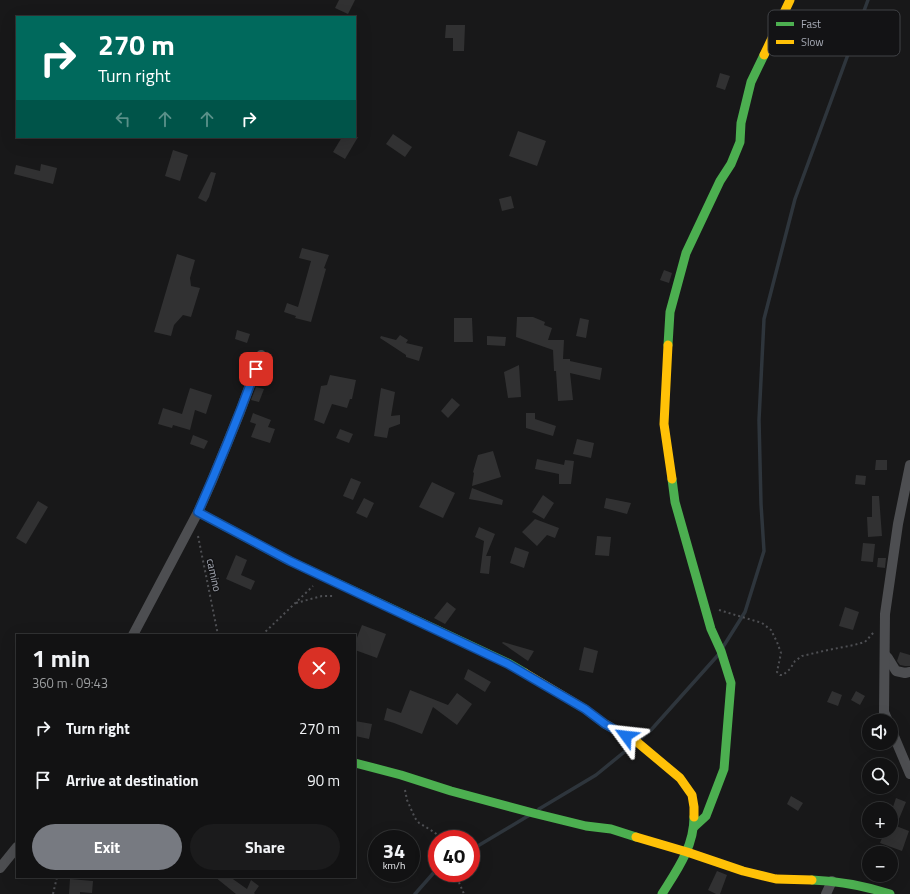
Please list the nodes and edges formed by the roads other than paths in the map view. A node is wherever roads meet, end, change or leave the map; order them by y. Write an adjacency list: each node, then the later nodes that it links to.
1 (790, 0): 2 (street)
2 (785, 10)
3 (768, 45): 14 (street)
4 (261, 355): 6 (street)
5 (910, 465): 8 (street)
6 (196, 516): 7 (street); 14 (street)
7 (134, 634)
8 (885, 655): 9 (street); 10 (street)
9 (910, 672)
10 (885, 714)
11 (898, 746): 13 (street)
12 (356, 763): 16 (street)
13 (910, 774)
14 (694, 827): 16 (street)
15 (16, 849): 17 (street)
16 (687, 852): 18 (street); 19 (street)
17 (0, 868)
18 (832, 881): 20 (street); 21 (street)
19 (662, 894)
20 (826, 894)
21 (890, 894)

